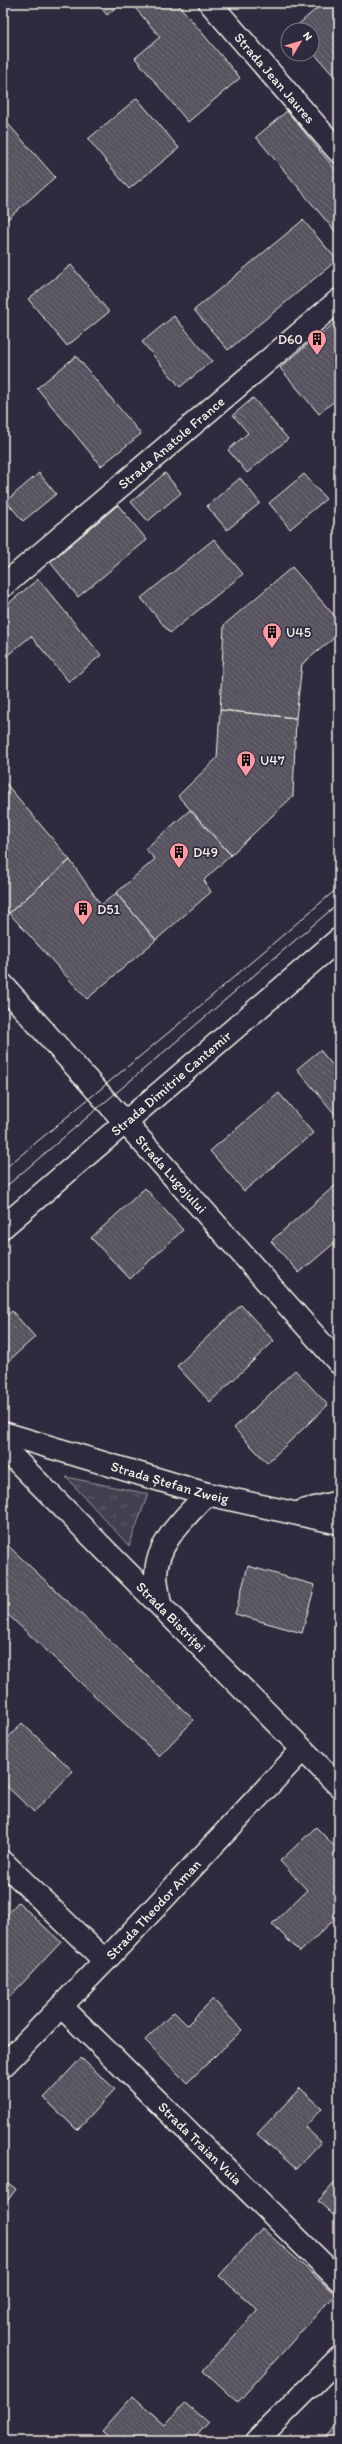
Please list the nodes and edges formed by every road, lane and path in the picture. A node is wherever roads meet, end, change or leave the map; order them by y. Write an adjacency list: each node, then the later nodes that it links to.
1 (210, 3): 2 (street, Strada Jean Jaures)
2 (339, 152)
3 (339, 300): 4 (street, Strada Anatole France)
4 (3, 586)
5 (339, 939): 7 (street, Strada Dimitrie Cantemir)
6 (3, 985): 7 (street, Strada Lugojului)
7 (125, 1124): 8 (street, Strada Dimitrie Cantemir); 9 (street, Strada Lugojului)
8 (3, 1227)
9 (339, 1363)
10 (3, 1433): 12 (street, Strada Ștefan Zweig)
11 (3, 1446): 16 (street, Strada Bistriței)
12 (207, 1494): 14 (street, Strada Ștefan Zweig); 16 (street)
13 (339, 1502): 14 (street)
14 (296, 1513): 15 (street, Strada Ștefan Zweig)
15 (339, 1523)
16 (160, 1605): 17 (street, Strada Bistriței)
17 (302, 1750): 18 (street, Strada Bistriței); 20 (street, Strada Theodor Aman)
18 (339, 1786)
19 (3, 1862): 20 (street)
20 (105, 1961): 21 (street, Strada Theodor Aman)
21 (62, 2007): 22 (street, Strada Theodor Aman); 23 (street, Strada Traian Vuia)
22 (3, 2066)
23 (339, 2280)
24 (339, 2358): 25 (street)
25 (256, 2441)

